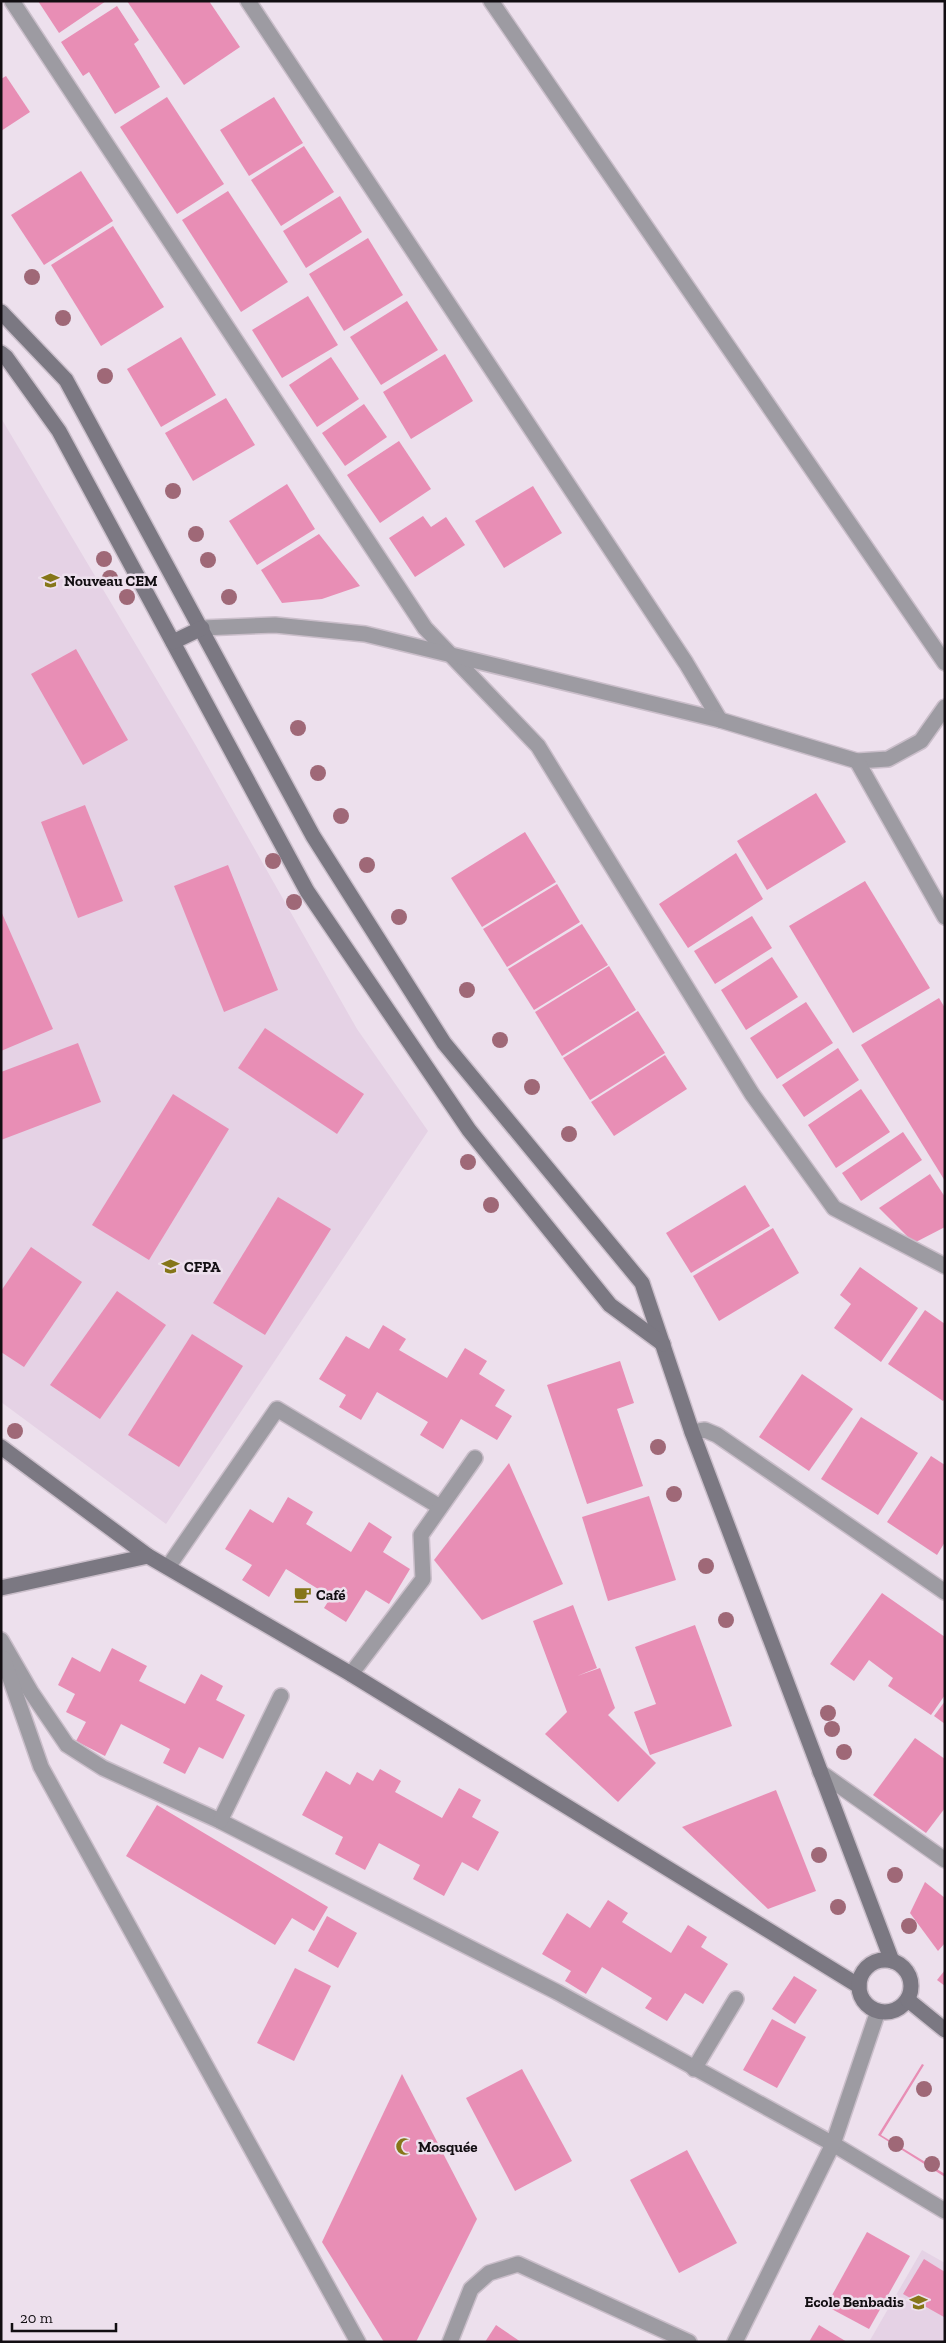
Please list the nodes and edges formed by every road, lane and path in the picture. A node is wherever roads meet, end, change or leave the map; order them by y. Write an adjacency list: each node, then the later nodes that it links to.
1 (12, 1): 8 (street)
2 (248, 1): 11 (street)
3 (491, 1): 9 (street)
4 (1, 312): 6 (main road)
5 (1, 353): 7 (main road)
6 (202, 628): 7 (main road); 8 (street); 15 (main road)
7 (173, 642): 15 (main road)
8 (454, 656): 11 (street); 14 (street)
9 (945, 664)
10 (945, 707): 12 (street)
11 (720, 720): 12 (street)
12 (857, 761): 13 (street)
13 (945, 917)
14 (945, 1266)
15 (663, 1344): 16 (main road)
16 (692, 1432): 23 (street); 28 (main road)
17 (1, 1447): 20 (main road)
18 (475, 1458): 19 (street)
19 (440, 1507): 21 (street); 26 (street)
20 (148, 1556): 21 (main road); 22 (main road)
21 (168, 1567): 26 (main road)
22 (1, 1588)
23 (945, 1592)
24 (1, 1640): 29 (street)
25 (1, 1652): 40 (street)
26 (352, 1674): 32 (main road)
27 (281, 1696): 29 (street)
28 (820, 1772): 30 (street); 31 (main road)
29 (220, 1821): 37 (street)
30 (945, 1860)
31 (892, 1961): 32 (main road); 34 (main road)
32 (859, 1986): 35 (main road)
33 (736, 1999): 37 (street)
34 (908, 2000): 35 (main road); 36 (main road)
35 (878, 2012): 38 (street)
36 (945, 2030)
37 (694, 2069): 38 (street)
38 (833, 2144): 39 (street); 43 (street)
39 (945, 2211)
40 (358, 2342)
41 (450, 2342): 42 (street)
42 (689, 2342)
43 (734, 2342)

